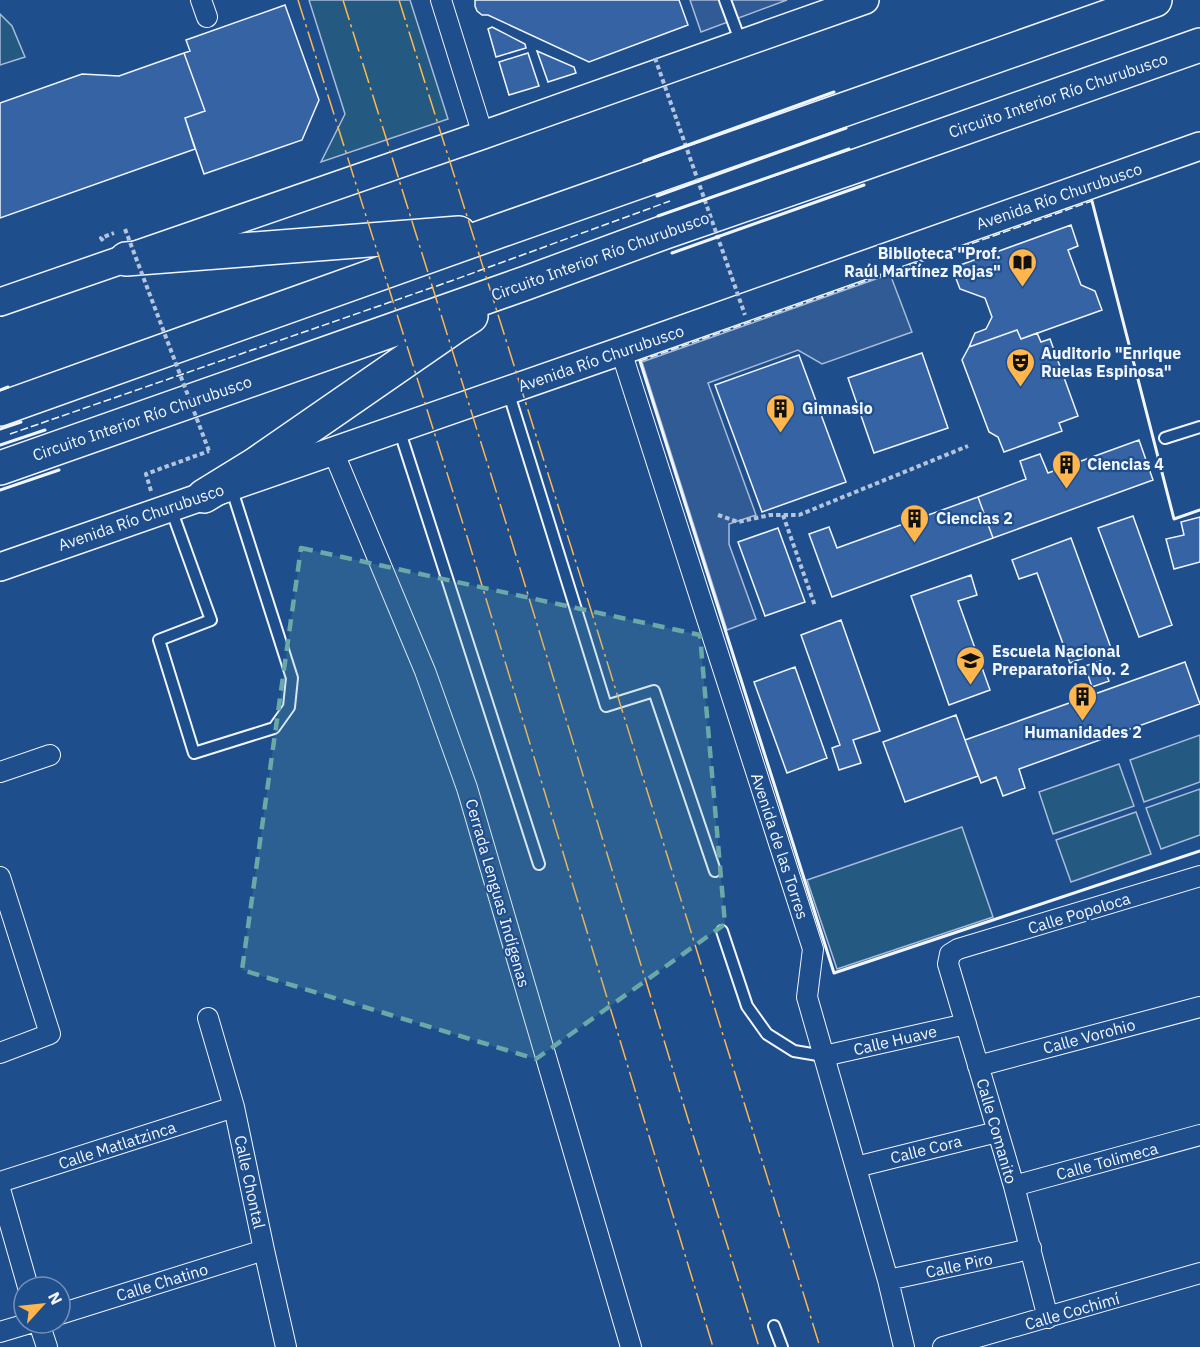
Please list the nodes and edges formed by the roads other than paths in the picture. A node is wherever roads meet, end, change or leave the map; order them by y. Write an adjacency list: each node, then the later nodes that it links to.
1 (441, 0): 7 (street)
2 (725, 0): 5 (lane)
3 (865, 0): 5 (main road)
4 (1155, 0): 9 (highway)
5 (741, 44): 7 (main road)
6 (1200, 45): 11 (highway, Circuito Interior Río Churubusco)
7 (483, 135): 10 (main road)
8 (1196, 145): 13 (main road, Avenida Río Churubusco)
9 (502, 230): 10 (highway); 15 (highway)
10 (126, 244): 12 (main road)
11 (526, 283): 20 (highway, Circuito Interior Río Churubusco); 21 (highway)
12 (0, 302)
13 (621, 351): 14 (main road, Avenida Río Churubusco); 36 (street, Avenida de las Torres)
14 (508, 391): 17 (main road, Avenida Río Churubusco); 27 (lane)
15 (0, 409)
16 (1200, 427): 18 (lane)
17 (399, 428): 19 (main road, Avenida Río Churubusco); 26 (lane)
18 (1165, 438)
19 (333, 451): 21 (main road, Avenida Río Churubusco); 54 (street, Cerrada Lenguas Indígenas)
20 (0, 468)
21 (218, 491): 22 (main road, Avenida Río Churubusco); 22 (lane)
22 (164, 509): 23 (main road, Avenida Río Churubusco)
23 (0, 567)
24 (50, 755): 25 (street)
25 (0, 772)
26 (539, 864)
27 (715, 871)
28 (1200, 876): 31 (street, Calle Popoloca)
29 (0, 877): 35 (street)
30 (722, 931): 36 (lane)
31 (958, 949): 34 (street, Calle Comanito)
32 (1200, 1007): 37 (street, Calle Vorohio)
33 (208, 1018): 38 (street, Calle Chontal)
34 (966, 1024): 36 (street, Calle Huave); 37 (street, Calle Comanito)
35 (0, 1053)
36 (824, 1056): 41 (street, Avenida de las Torres)
37 (978, 1066): 39 (street, Calle Comanito)
38 (234, 1107): 42 (street, Calle Matlatzinca); 46 (street, Calle Chontal)
39 (997, 1132): 41 (street, Calle Cora); 43 (street, Calle Comanito)
40 (1200, 1135): 43 (street, Calle Tolimeca)
41 (856, 1167): 49 (street, Avenida de las Torres)
42 (0, 1182)
43 (1014, 1186): 45 (street, Calle Comanito)
44 (0, 1189): 48 (street)
45 (1030, 1248): 49 (street, Calle Piro); 51 (street, Calle Comanito)
46 (264, 1250): 50 (street, Calle Chatino); 53 (street, Calle Chontal)
47 (1200, 1273): 51 (street, Calle Cochimí)
48 (25, 1275)
49 (888, 1280): 56 (street, Avenida de las Torres)
50 (72, 1310)
51 (1048, 1318): 57 (street, Calle Cochimí)
52 (774, 1326): 55 (lane)
53 (286, 1347)
54 (631, 1347)
55 (782, 1347)
56 (904, 1347)
57 (943, 1347)

